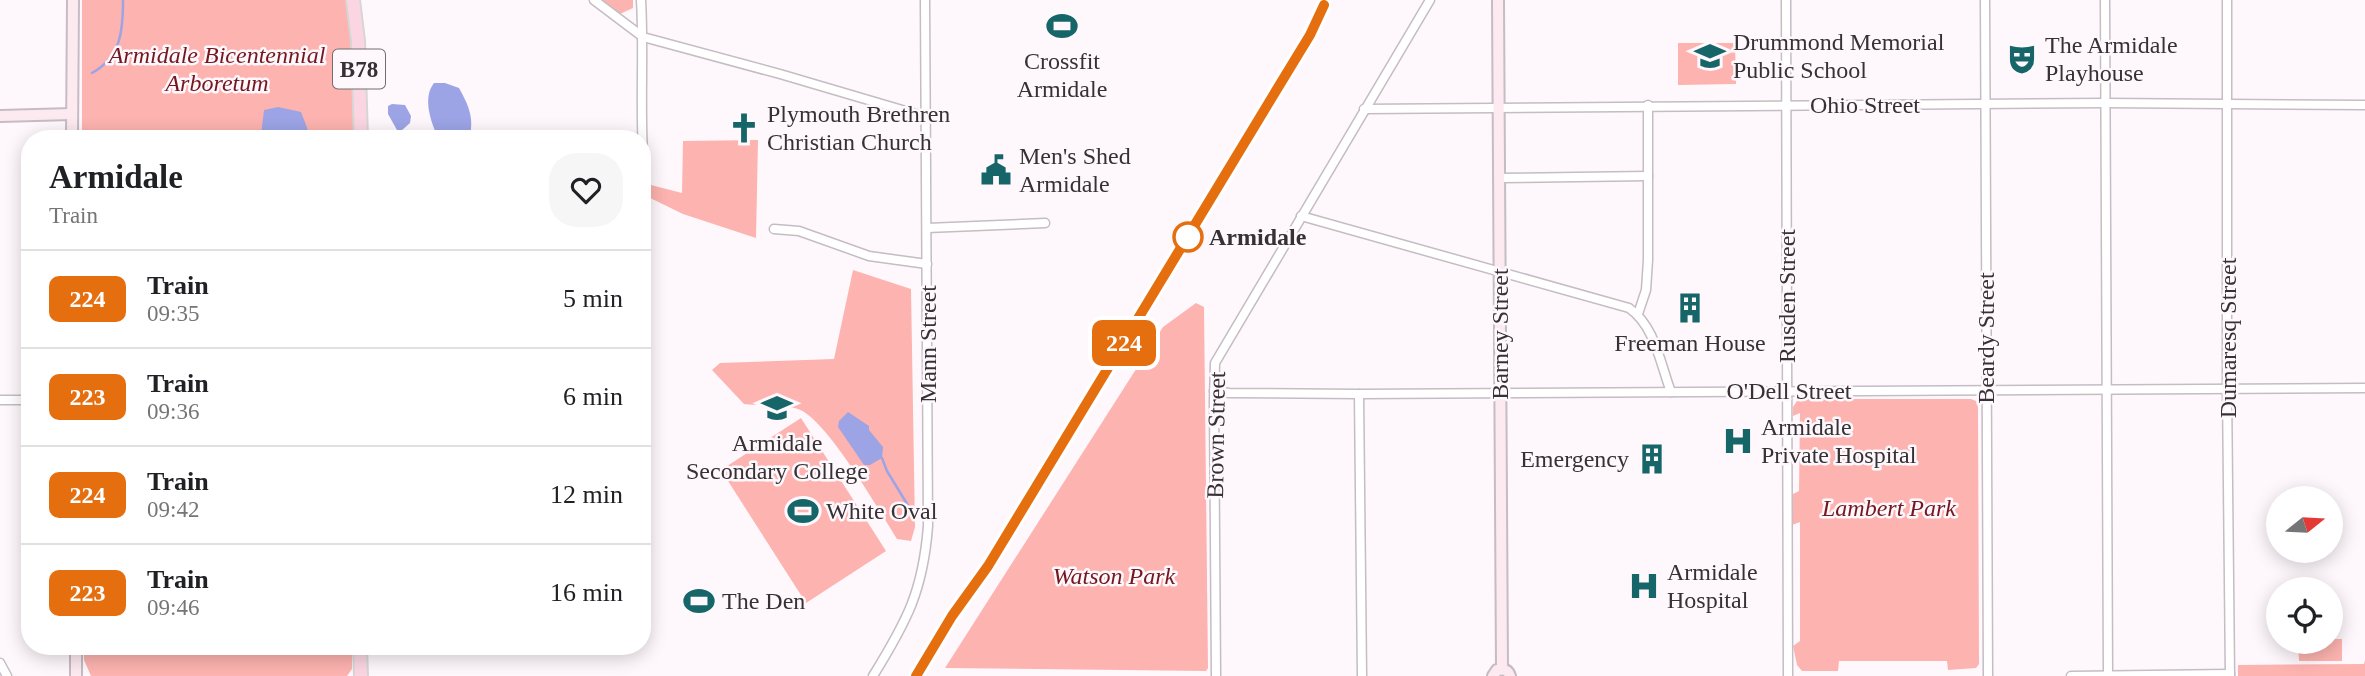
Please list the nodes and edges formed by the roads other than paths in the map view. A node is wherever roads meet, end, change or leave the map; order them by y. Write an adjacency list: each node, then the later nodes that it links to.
1 (73, 0): 21 (street)
2 (353, 0): 25 (main road, B78)
3 (594, 0): 12 (street)
4 (641, 0): 12 (street)
5 (925, 0): 23 (street, Mann Street)
6 (1430, 0): 20 (street, Brown Street)
7 (1498, 0): 18 (street, Barney Street)
8 (1786, 0): 16 (street, Rusden Street)
9 (1985, 0): 15 (street, Beardy Street)
10 (2105, 0): 13 (street)
11 (2227, 0): 14 (street, Dumaresq Street)
12 (643, 37): 23 (street); 26 (street)
13 (2105, 103): 14 (street, Ohio Street); 15 (street, Ohio Street); 38 (street)
14 (2228, 103): 17 (street, Ohio Street); 37 (street, Dumaresq Street)
15 (1985, 104): 16 (street, Ohio Street); 41 (street, Beardy Street)
16 (1786, 105): 19 (street, Ohio Street); 40 (street, Rusden Street)
17 (2365, 105)
18 (1499, 106): 19 (street, Ohio Street); 20 (street, Ohio Street); 28 (street, Barney Street)
19 (1648, 106): 27 (street)
20 (1364, 109): 29 (street, Brown Street)
21 (72, 114): 22 (street); 24 (street)
22 (0, 116)
23 (926, 117): 31 (street, Mann Street)
24 (72, 130)
25 (361, 130)
26 (642, 130)
27 (1648, 177): 28 (street); 35 (street)
28 (1499, 178): 34 (street, Barney Street)
29 (1301, 216): 34 (street); 39 (street, Brown Street)
30 (1045, 223): 31 (street)
31 (927, 228): 33 (street, Mann Street)
32 (774, 229): 33 (street)
33 (928, 264): 55 (street, Mann Street)
34 (1500, 271): 35 (street); 43 (street, Barney Street)
35 (1639, 314): 42 (street)
36 (2365, 388): 37 (street, O'Dell Street)
37 (2227, 389): 38 (street, O'Dell Street); 51 (street, Dumaresq Street)
38 (2107, 390): 41 (street, O'Dell Street); 61 (street)
39 (1214, 391): 44 (street, O'Dell Street); 56 (street, Brown Street)
40 (1787, 391): 41 (street, O'Dell Street); 42 (street, O'Dell Street); 58 (street, Rusden Street)
41 (1986, 391): 59 (street, Beardy Street)
42 (1671, 392): 43 (street, O'Dell Street)
43 (1500, 393): 44 (street, O'Dell Street); 50 (street, Barney Street)
44 (1359, 394): 57 (street)
45 (0, 400): 46 (street)
46 (21, 400)
47 (76, 655): 53 (street)
48 (360, 655): 54 (main road)
49 (0, 663): 52 (street)
50 (1502, 674)
51 (2230, 675): 61 (street)
52 (7, 676)
53 (76, 676)
54 (361, 676)
55 (873, 676)
56 (1216, 676)
57 (1362, 676)
58 (1788, 676)
59 (1988, 676)
60 (2071, 676): 61 (street)
61 (2108, 676)

